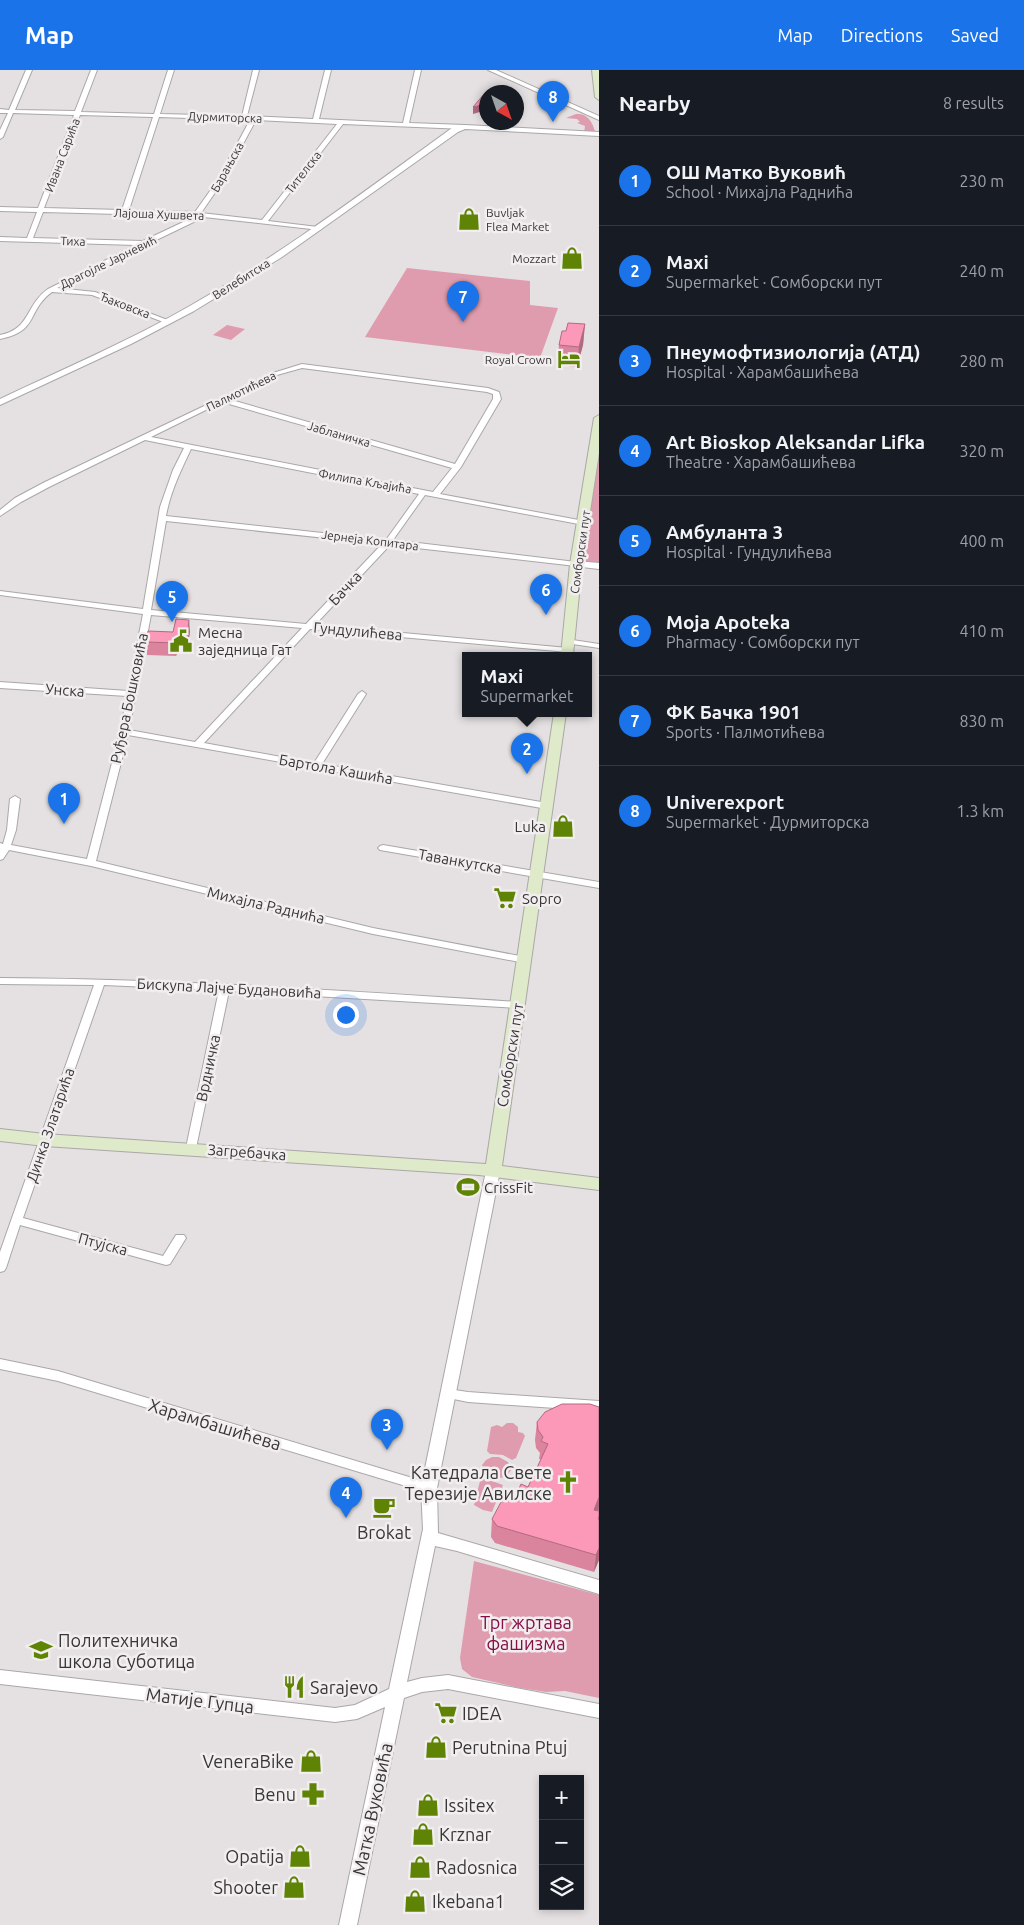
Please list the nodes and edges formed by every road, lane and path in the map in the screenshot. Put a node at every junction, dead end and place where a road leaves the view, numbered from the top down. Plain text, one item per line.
1 (29, 70) edge
2 (94, 70) edge
3 (171, 70) edge
4 (256, 70) edge
5 (328, 70) edge
6 (418, 70) edge
7 (491, 70) edge
8 (515, 70) edge
9 (597, 74) edge
10 (513, 80) junction
11 (599, 97) edge
12 (0, 111) edge
13 (11, 111) junction
14 (78, 113) junction
15 (155, 115) junction
16 (244, 118) junction
17 (254, 118) junction
18 (599, 118) edge
19 (316, 120) junction
20 (342, 121) junction
21 (406, 124) junction
22 (452, 128) junction
23 (599, 134) edge
24 (0, 137) edge
25 (0, 209) edge
26 (41, 210) junction
27 (125, 212) junction
28 (200, 215) junction
29 (264, 222) junction
30 (318, 229) junction
31 (0, 239) edge
32 (29, 240) junction
33 (146, 243) junction
34 (51, 290) junction
35 (168, 322) junction
36 (0, 337) edge
37 (222, 400) junction
38 (0, 402) edge
39 (599, 418) edge
40 (146, 438) junction
41 (188, 447) junction
42 (457, 467) junction
43 (424, 492) junction
44 (436, 494) junction
45 (0, 514) edge
46 (163, 518) junction
47 (584, 523) junction
48 (388, 542) junction
49 (576, 564) junction
50 (599, 566) edge
51 (0, 593) edge
52 (147, 612) junction
53 (310, 627) junction
54 (599, 646) edge
55 (568, 649) edge
56 (0, 685) edge
57 (130, 694) junction
58 (362, 694) dead end
59 (559, 717) edge
60 (124, 732) junction
61 (198, 744) junction
62 (317, 765) junction
63 (15, 799) dead end
64 (547, 806) junction
65 (4, 846) edge
66 (383, 848) dead end
67 (0, 858) edge
68 (91, 863) junction
69 (536, 875) junction
70 (596, 885) edge
71 (599, 893) edge
72 (525, 960) junction
73 (0, 981) edge
74 (100, 982) junction
75 (225, 987) junction
76 (518, 1005) junction
77 (0, 1135) edge
78 (45, 1140) junction
79 (192, 1148) junction
80 (493, 1171) junction
81 (599, 1184) edge
82 (16, 1220) junction
83 (180, 1238) dead end
84 (0, 1268) edge
85 (0, 1364) edge
86 (448, 1394) junction
87 (599, 1406) edge
88 (429, 1488) junction
89 (429, 1538) junction
90 (599, 1587) edge
91 (0, 1677) edge
92 (396, 1693) junction
93 (599, 1711) edge
94 (348, 1925) edge

1 - 13 street
2 - 14 street, Ивана Сарића
3 - 15 street
4 - 16 street
5 - 19 street
6 - 21 street
7 - 10 street
8 - 10 street
9 - 11 main road
10 - 18 street
12 - 13 street, Дурмиторска
13 - 14 street, Дурмиторска
13 - 24 street
14 - 15 street, Дурмиторска
14 - 26 street, Ивана Сарића
15 - 16 street, Дурмиторска
15 - 27 street
16 - 17 street, Дурмиторска
17 - 19 street, Дурмиторска
17 - 28 street, Барањска
19 - 20 street, Дурмиторска
20 - 21 street, Дурмиторска
20 - 29 street, Тителска
21 - 22 street, Дурмиторска
22 - 23 street, Велебитска
22 - 30 street, Велебитска
25 - 26 street, Лајоша Хушвета
26 - 27 street, Лајоша Хушвета
26 - 32 street, Ивана Сарића
27 - 28 street, Лајоша Хушвета
28 - 29 street, Лајоша Хушвета
28 - 33 street, Драгојле Јарневић
29 - 30 street, Лајоша Хушвета
30 - 35 street, Велебитска
31 - 32 street, Тиха
32 - 33 street, Тиха
33 - 34 street, Драгојле Јарневић
34 - 35 street, Ђаковска
34 - 36 street, Драгојле Јарневић
35 - 38 street, Велебитска
37 - 40 street, Палмотићева
37 - 42 street, Јабланичка
37 - 42 street, Палмотићева
39 - 47 main road, Сомборски пут
40 - 41 street, Филипа Кљајића
40 - 45 street, Палмотићева
41 - 43 street, Филипа Кљајића
41 - 46 street, Руђера Бошковића
42 - 44 street
43 - 44 street, Филипа Кљајића
43 - 48 street, Бачка
44 - 47 street, Филипа Кљајића
46 - 48 street, Јернеја Копитара
46 - 52 street, Руђера Бошковића
47 - 49 main road, Сомборски пут
48 - 49 street, Јернеја Копитара
48 - 53 street, Бачка
49 - 50 street
49 - 55 main road, Сомборски пут
51 - 52 street, Гундулићева
52 - 53 street, Гундулићева
52 - 57 street, Руђера Бошковића
53 - 55 street, Гундулићева
53 - 61 street, Бачка
54 - 55 street, Гундулићева
56 - 57 street, Унска
57 - 60 street, Руђера Бошковића
58 - 62 street
59 - 64 main road, Сомборски пут
60 - 61 street, Бартола Кашића
60 - 68 street, Руђера Бошковића
61 - 62 street, Бартола Кашића
62 - 64 street, Бартола Кашића
63 - 65 street
64 - 69 main road, Сомборски пут
65 - 67 street
65 - 68 street, Михајла Раднића
66 - 69 street, Таванкутска
68 - 72 street, Михајла Раднића
69 - 70 street, Таванкутска
69 - 72 main road, Сомборски пут
70 - 71 street
72 - 76 main road, Сомборски пут
73 - 74 street, Бискупа Лајче Будановића
74 - 75 street, Бискупа Лајче Будановића
74 - 78 street, Динка Златарића
75 - 76 street, Бискупа Лајче Будановића
75 - 79 street, Врдничка
76 - 80 main road, Сомборски пут
77 - 78 main road, Загребачка
78 - 79 main road, Загребачка
78 - 82 street, Динка Златарића
79 - 80 main road, Загребачка
80 - 81 main road, Загребачка
80 - 86 street, Сомборски пут
82 - 83 street, Птујска
82 - 84 street, Динка Златарића
85 - 88 street, Харамбашићева
86 - 87 street
86 - 88 street
88 - 89 street
89 - 90 street
89 - 92 street
91 - 92 street, Матије Гупца
92 - 93 street
92 - 94 street, Матка Вуковића

